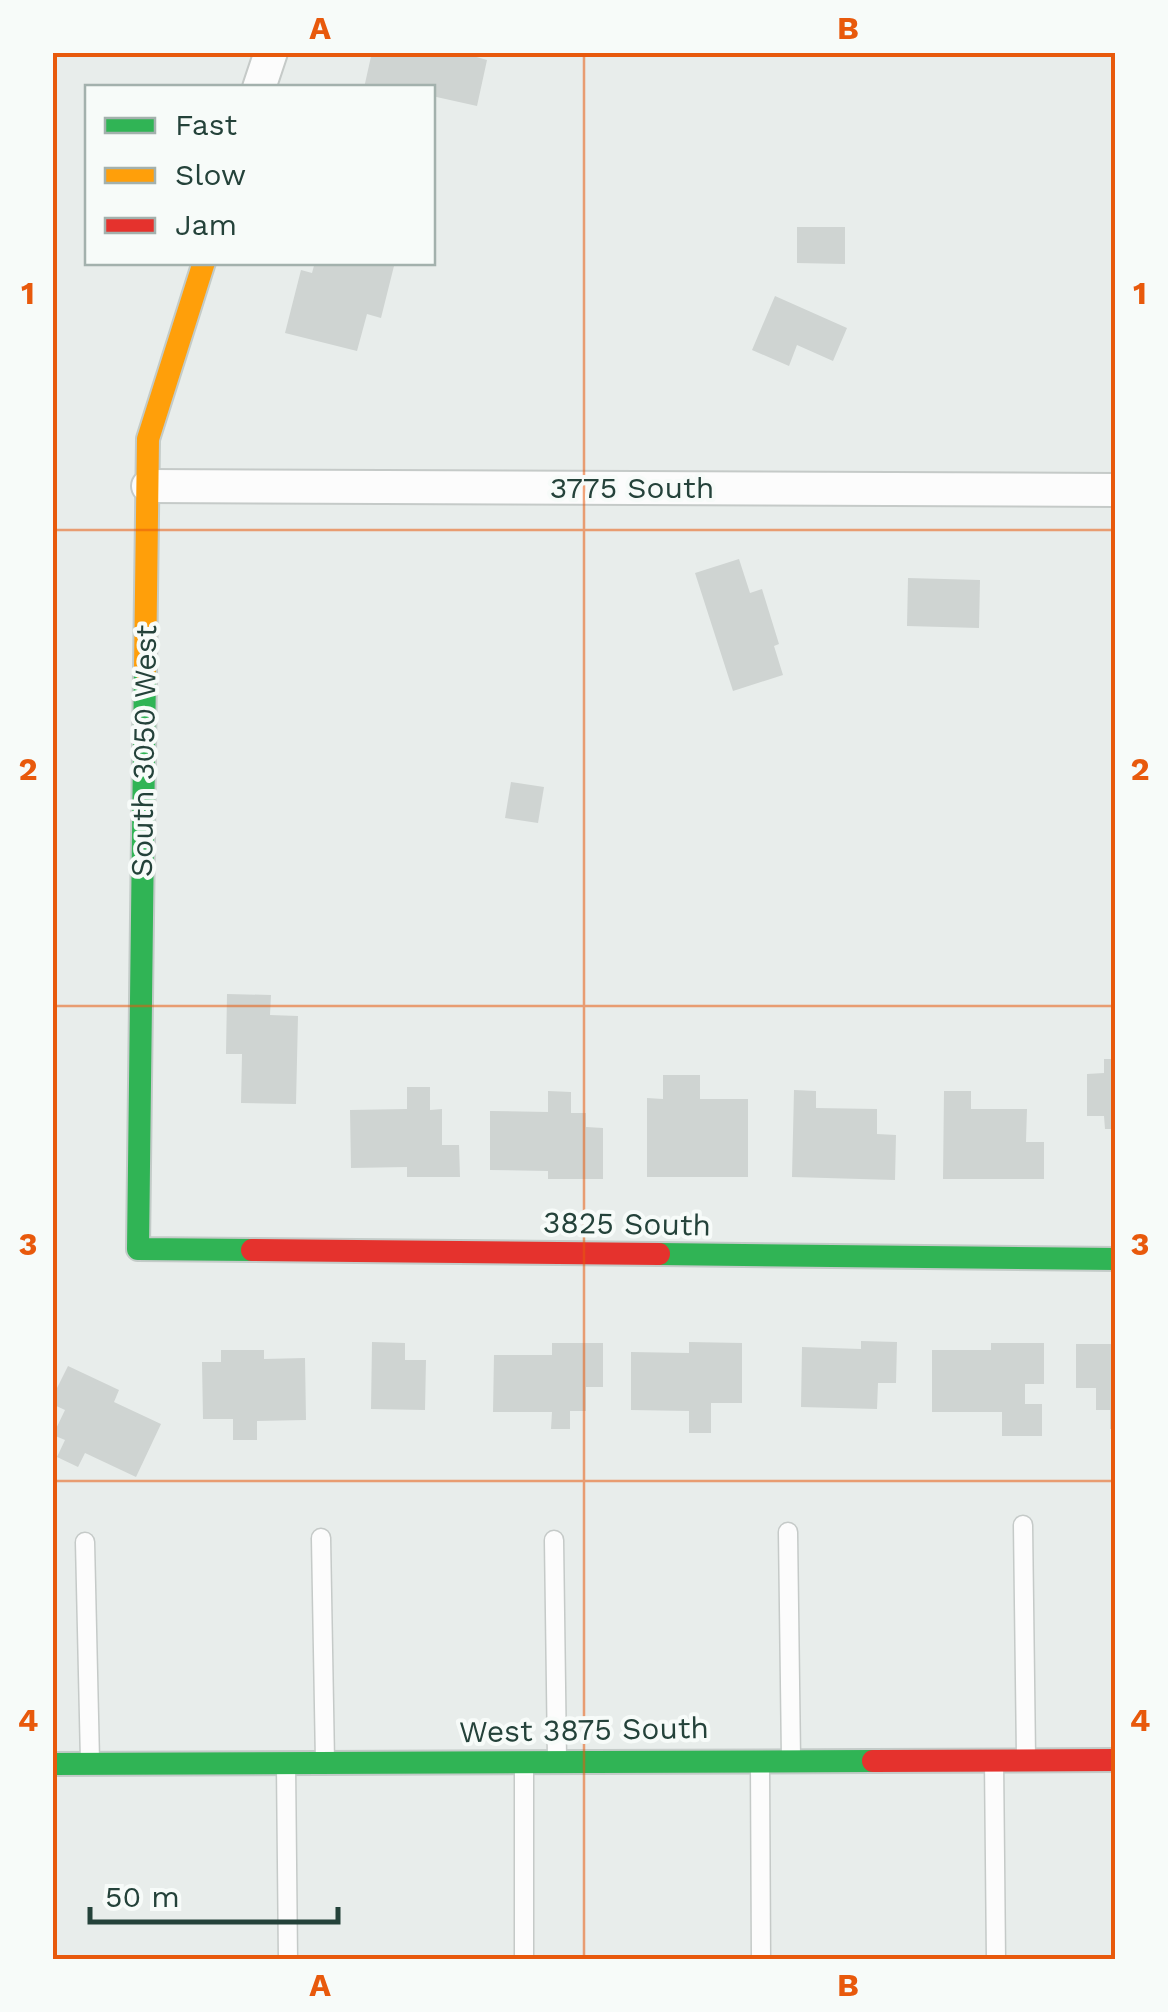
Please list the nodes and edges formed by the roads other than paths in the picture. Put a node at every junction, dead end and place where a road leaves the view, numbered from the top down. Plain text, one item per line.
1 (270, 52) edge
2 (261, 85) edge
3 (203, 265) edge
4 (148, 486) junction
5 (1116, 490) edge
6 (138, 1249) joint
7 (1116, 1259) edge
8 (1023, 1525) dead end
9 (788, 1532) dead end
10 (321, 1538) dead end
11 (554, 1540) dead end
12 (86, 1542) dead end
13 (994, 1757) junction
14 (1026, 1757) junction
15 (760, 1758) junction
16 (791, 1758) junction
17 (524, 1760) junction
18 (557, 1760) junction
19 (1116, 1760) edge
20 (90, 1762) junction
21 (286, 1762) junction
22 (325, 1762) junction
23 (52, 1764) edge
24 (288, 1960) edge
25 (524, 1960) edge
26 (760, 1960) edge
27 (996, 1960) edge

1 - 2 street
3 - 4 street, South 3050 West
4 - 5 street, 3775 South
4 - 6 street, South 3050 West
6 - 7 street, 3825 South
8 - 14 lane
9 - 16 lane
10 - 22 lane
11 - 18 lane
12 - 20 lane
13 - 14 street, West 3875 South
13 - 16 street, West 3875 South
13 - 27 lane
14 - 19 street, West 3875 South
15 - 16 street, West 3875 South
15 - 18 street, West 3875 South
15 - 26 lane
17 - 18 street, West 3875 South
17 - 22 street, West 3875 South
17 - 25 lane
20 - 21 street, West 3875 South
20 - 23 street, West 3875 South
21 - 22 street, West 3875 South
21 - 24 lane

